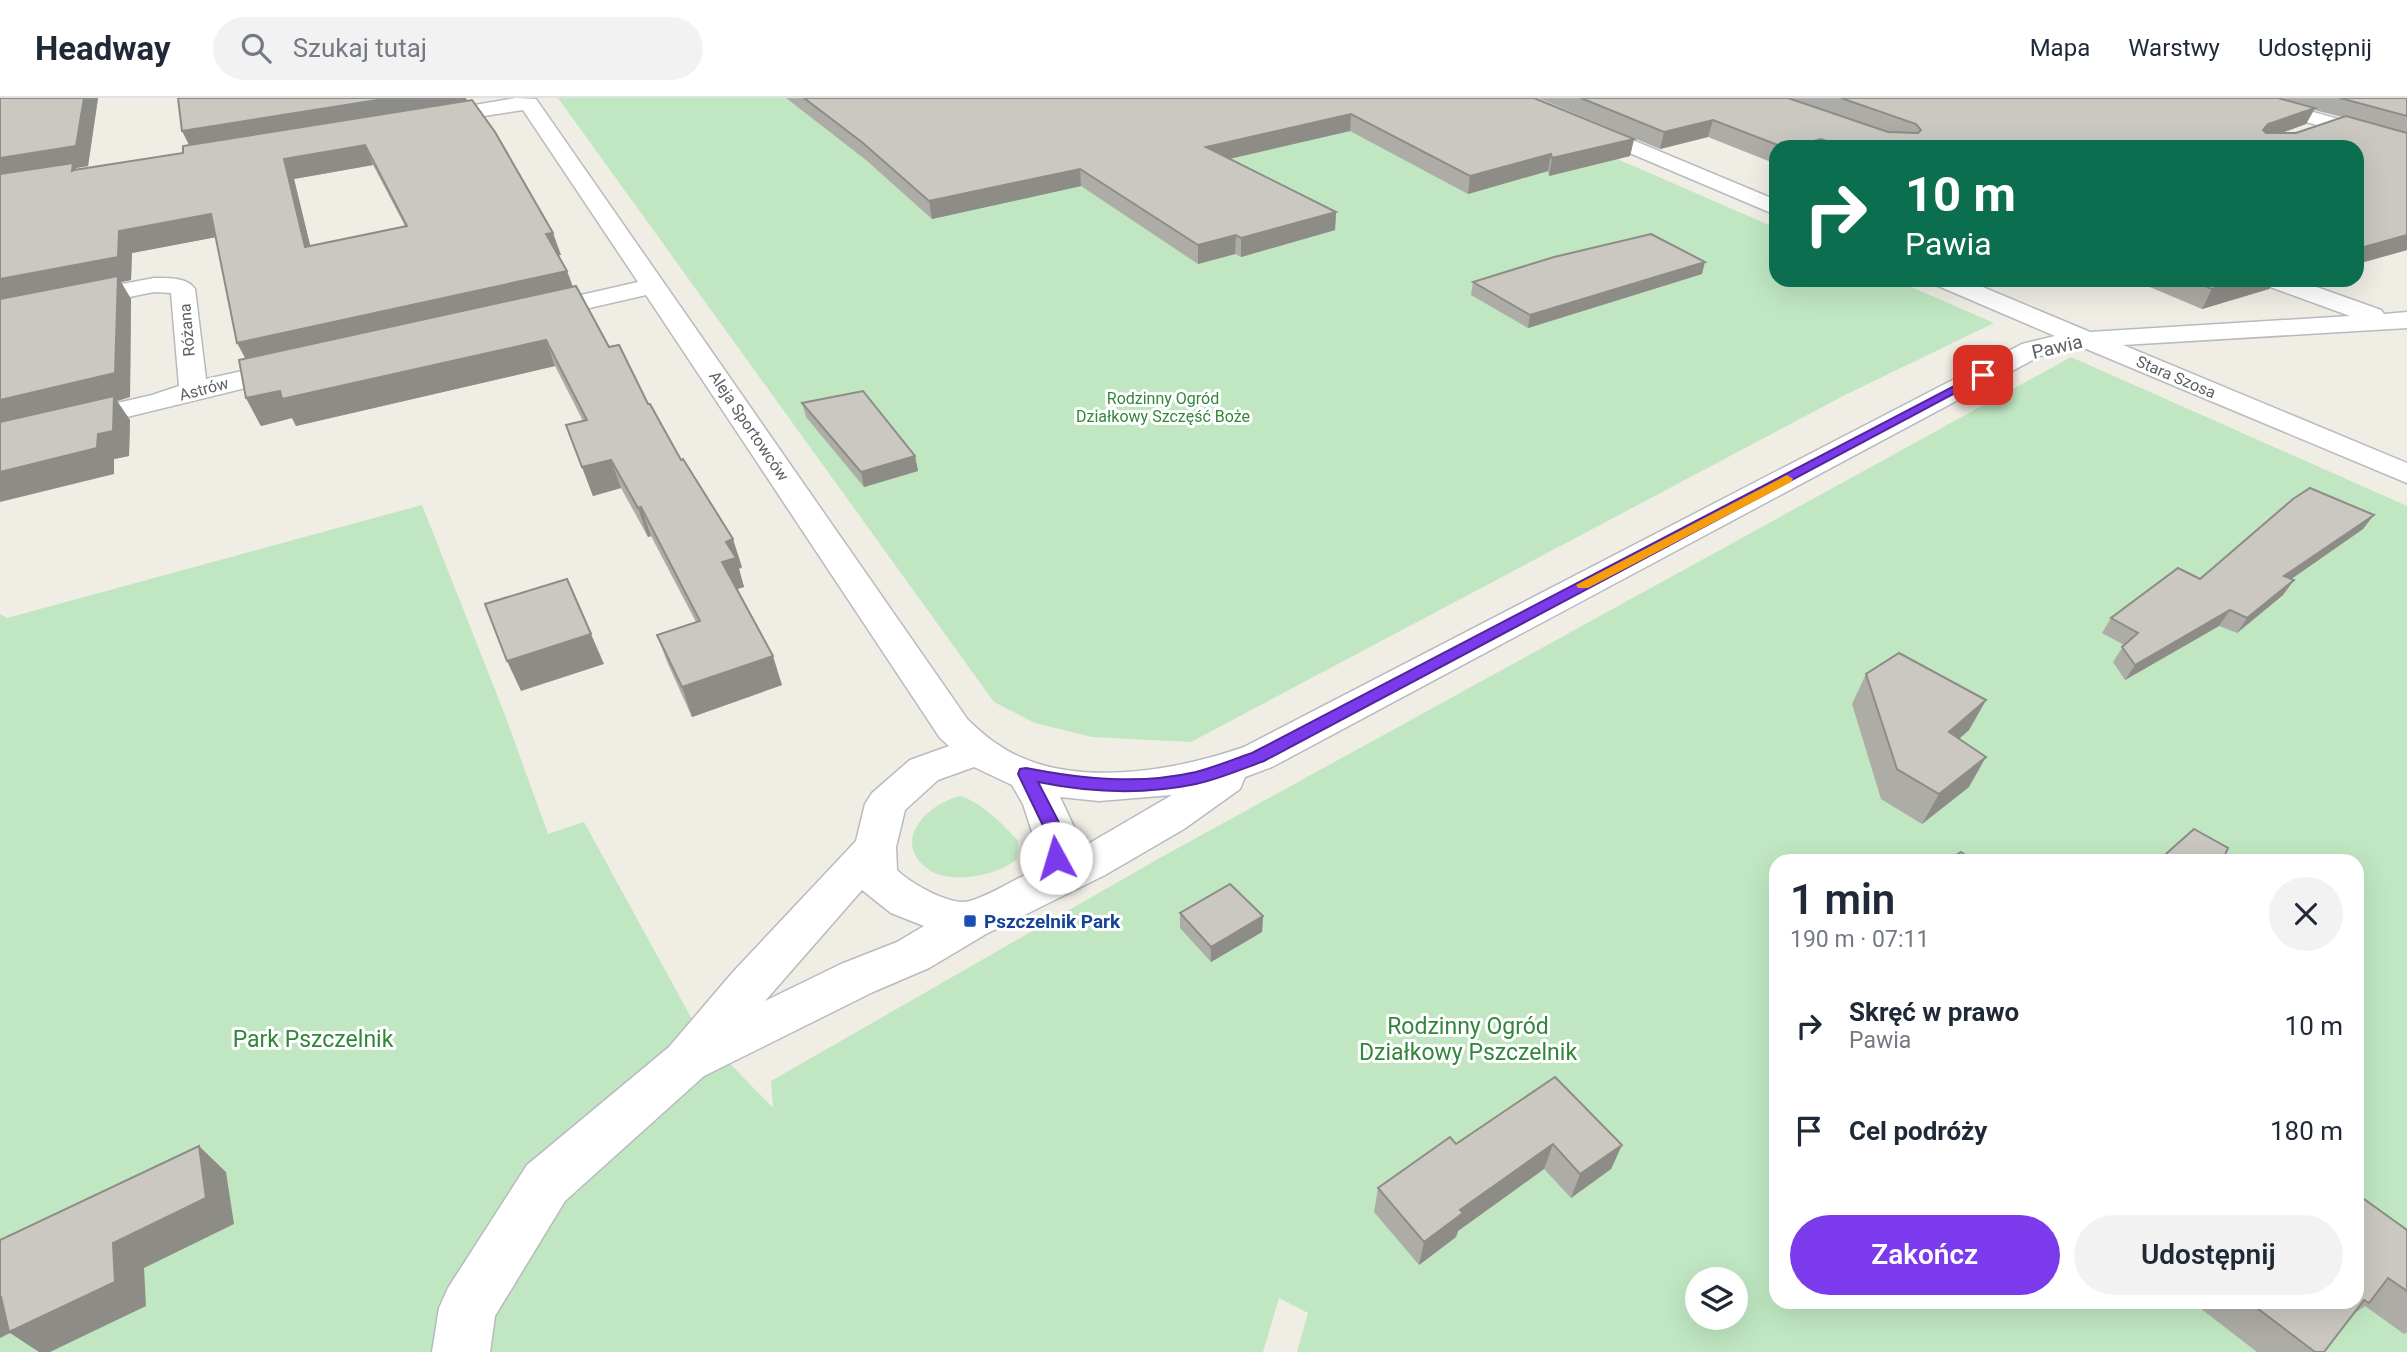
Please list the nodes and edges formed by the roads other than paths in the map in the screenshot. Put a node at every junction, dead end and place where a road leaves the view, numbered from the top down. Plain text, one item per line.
1 (1516, 98) edge
2 (2241, 98) edge
3 (527, 101) edge
4 (409, 122) edge
5 (2335, 124) junction
6 (2301, 136) edge
7 (2407, 144) edge
8 (1769, 205) edge
9 (653, 286) junction
10 (1962, 287) edge
11 (2295, 287) edge
12 (0, 315) edge
13 (504, 320) edge
14 (2401, 323) edge
15 (2087, 339) junction
16 (315, 363) edge
17 (193, 390) junction
18 (0, 439) edge
19 (2407, 474) edge
20 (977, 751) junction
21 (1258, 757) junction
22 (1026, 774) junction
23 (875, 847) junction
24 (1047, 886) junction
25 (970, 921) junction
26 (686, 1062) junction
27 (461, 1352) edge

1 - 8 street
2 - 5 street
3 - 4 street
3 - 9 street, Aleja Sportowców
5 - 6 street
5 - 7 street
9 - 13 street
9 - 20 street, Aleja Sportowców
10 - 15 street, Stara Szosa
11 - 14 street
12 - 17 street, Różana
14 - 15 street, Pawia
15 - 19 street, Stara Szosa
15 - 21 street, Pawia
16 - 17 street, Astrów
17 - 18 street, Astrów
20 - 22 street, Pawia
20 - 23 street
21 - 22 street, Pawia
21 - 24 street
22 - 24 street
23 - 25 street
23 - 26 street
24 - 25 street
25 - 26 street
26 - 27 street

